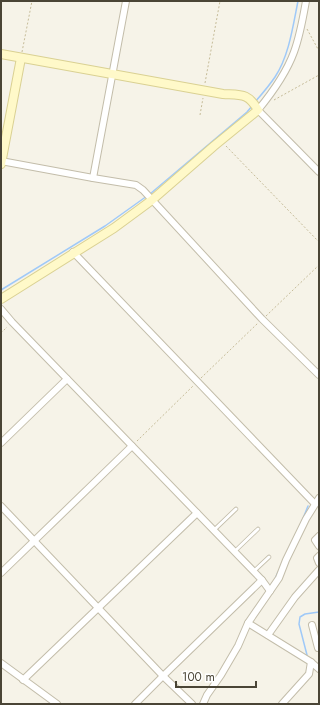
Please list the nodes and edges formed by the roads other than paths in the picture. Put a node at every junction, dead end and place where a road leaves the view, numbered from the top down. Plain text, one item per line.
1 (126, 1) edge
2 (306, 1) edge
3 (1, 54) edge
4 (21, 58) junction
5 (112, 74) junction
6 (254, 105) junction
7 (1, 162) edge
8 (319, 172) edge
9 (93, 178) junction
10 (152, 200) junction
11 (73, 252) junction
12 (1, 299) edge
13 (1, 309) edge
14 (319, 375) edge
15 (67, 378) junction
16 (1, 444) edge
17 (132, 446) junction
18 (319, 498) edge
19 (315, 504) junction
20 (1, 506) edge
21 (236, 509) dead end
22 (197, 513) junction
23 (258, 529) dead end
24 (213, 531) junction
25 (319, 536) edge
26 (34, 541) junction
27 (319, 546) edge
28 (234, 552) junction
29 (319, 556) edge
30 (269, 557) dead end
31 (319, 562) edge
32 (319, 570) edge
33 (253, 572) junction
34 (1, 573) edge
35 (262, 580) junction
36 (270, 591) junction
37 (98, 609) junction
38 (248, 623) junction
39 (312, 624) dead end
40 (268, 635) junction
41 (319, 647) edge
42 (311, 662) junction
43 (1, 663) edge
44 (319, 668) edge
45 (163, 676) junction
46 (24, 680) junction
47 (57, 704) edge
48 (135, 704) edge
49 (192, 704) edge
50 (203, 704) edge
51 (282, 704) edge

1 - 5 street
2 - 6 street
3 - 4 street
4 - 5 street
4 - 7 street
5 - 6 street
5 - 9 street
6 - 8 street
6 - 10 street
7 - 9 street
9 - 10 street
10 - 11 street
10 - 14 street
11 - 12 street
11 - 19 street
13 - 15 street
15 - 16 street
15 - 17 street
17 - 22 street
17 - 26 street
18 - 19 street
19 - 36 street
20 - 26 street
21 - 24 lane
22 - 24 street
22 - 37 street
23 - 28 lane
24 - 28 street
25 - 27 street
26 - 34 street
26 - 37 street
28 - 33 street
29 - 31 street
30 - 33 lane
32 - 40 street
33 - 35 street
35 - 36 street
35 - 45 street
36 - 38 street
37 - 45 street
37 - 46 street
38 - 40 street
38 - 50 street
39 - 41 street
40 - 42 street
42 - 44 street
42 - 51 street
43 - 46 street
45 - 48 street
45 - 49 street
46 - 47 street

